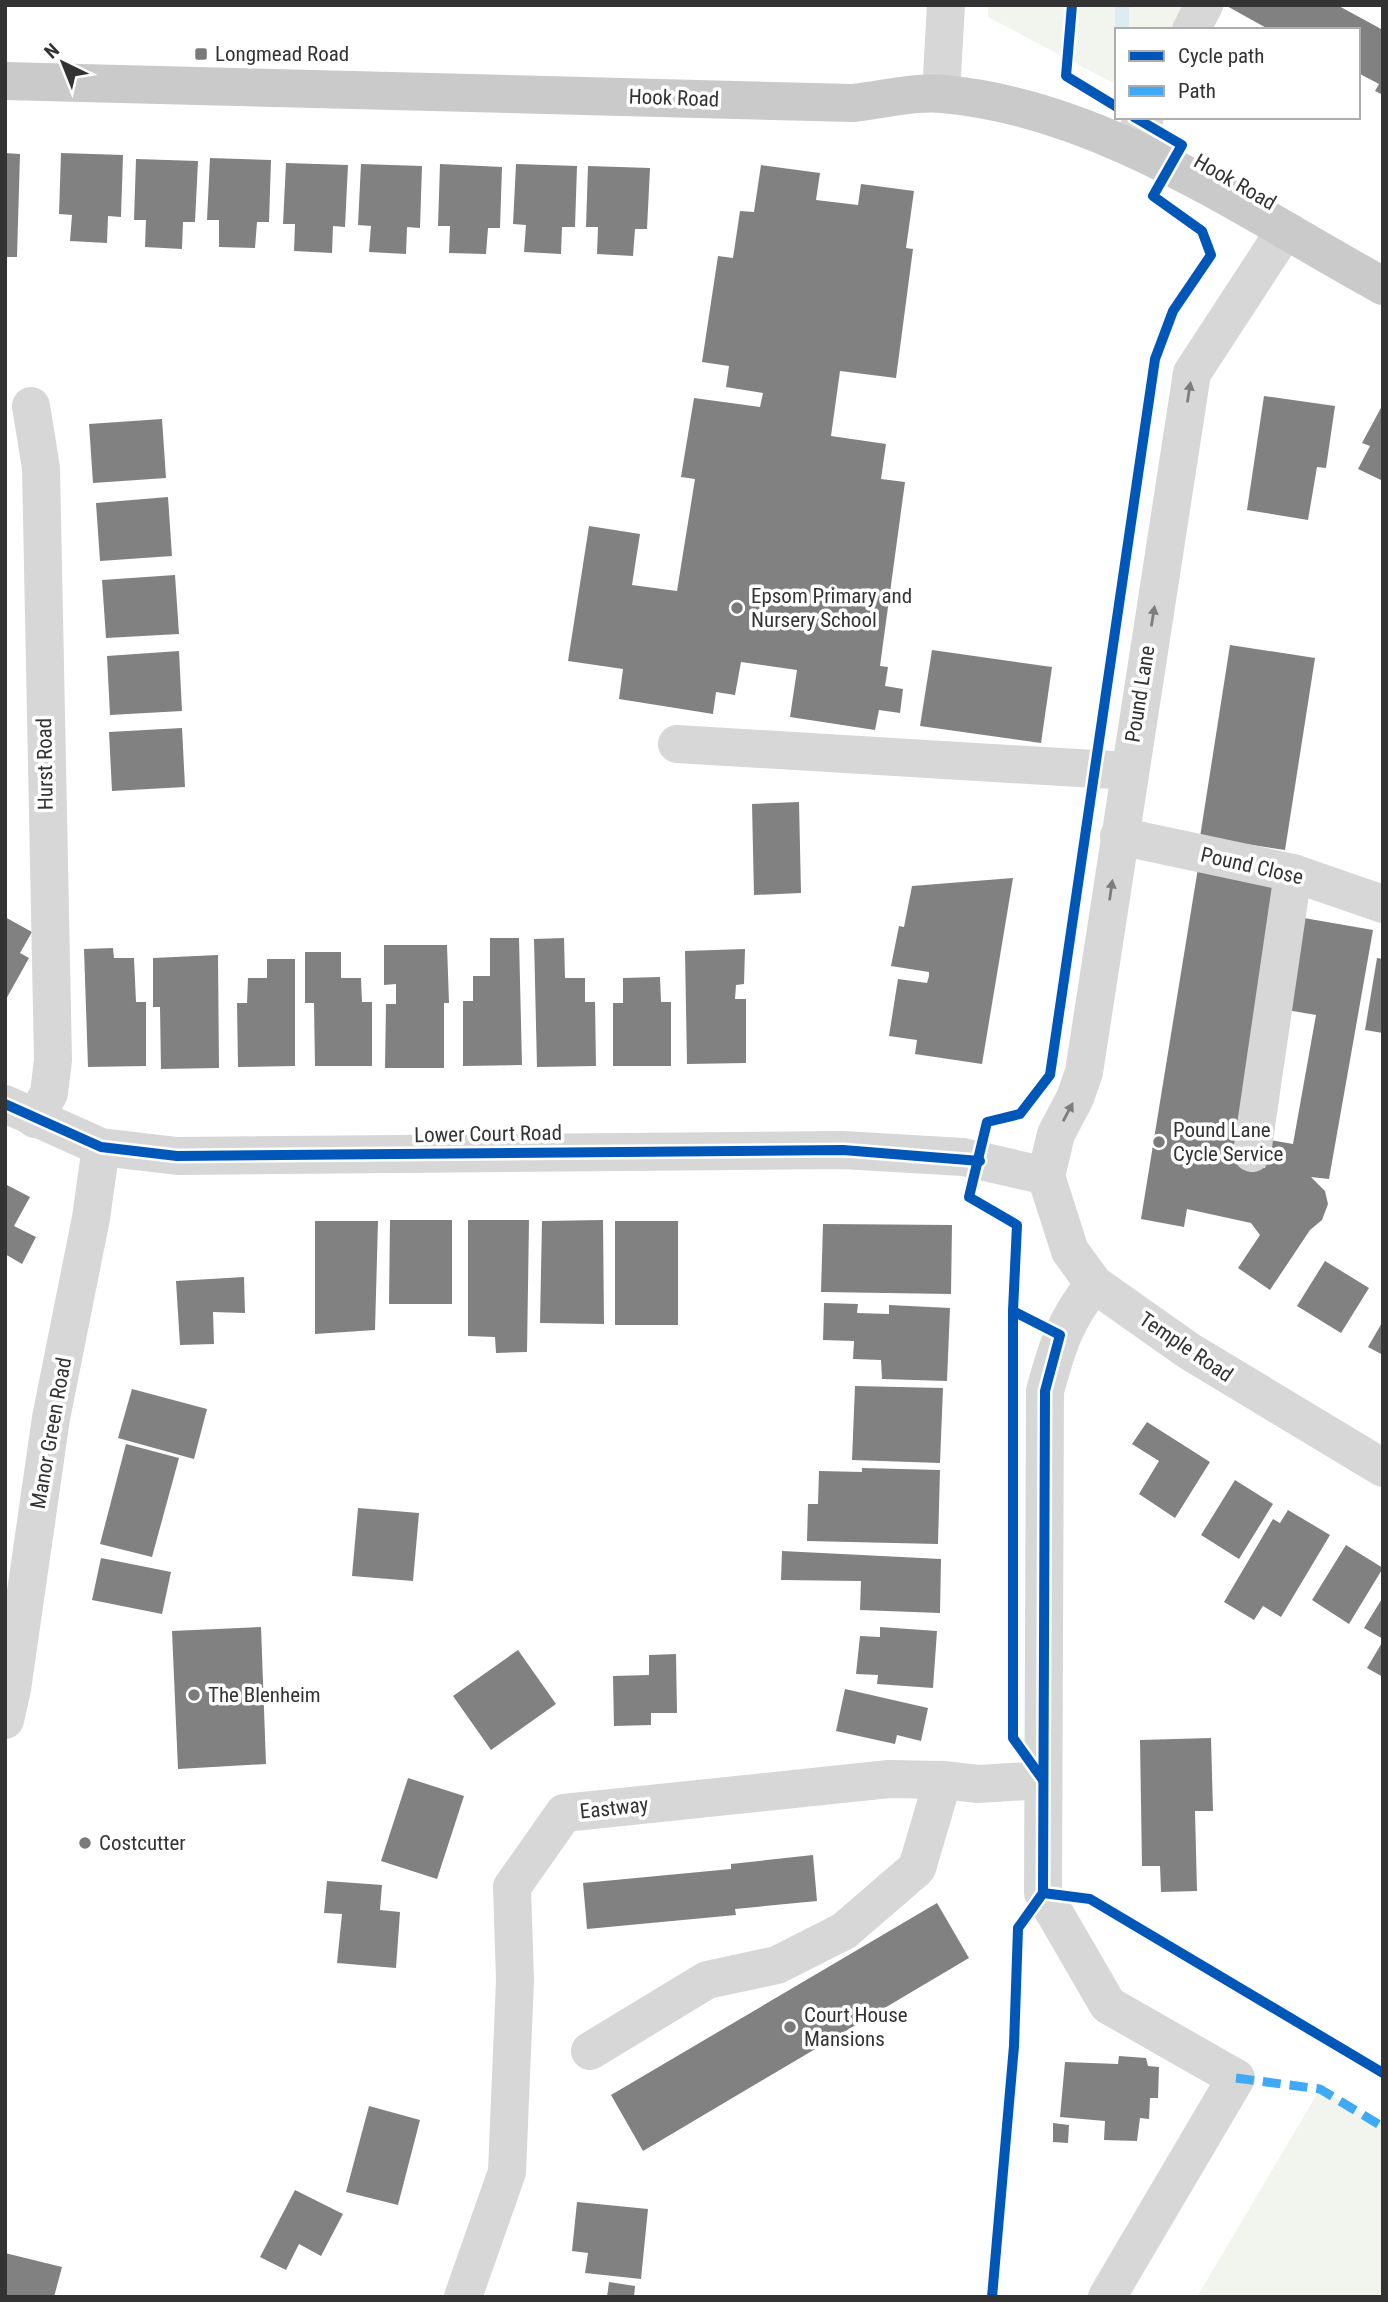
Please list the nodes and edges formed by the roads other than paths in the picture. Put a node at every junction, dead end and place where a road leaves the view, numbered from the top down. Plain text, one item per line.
1 (946, 5) edge
2 (1204, 5) edge
3 (1192, 28) edge
4 (5, 81) edge
5 (941, 93) junction
6 (1137, 132) edge
7 (1284, 232) junction
8 (1383, 286) edge
9 (31, 406) dead end
10 (677, 744) dead end
11 (1128, 771) junction
12 (1119, 836) junction
13 (1293, 873) junction
14 (1383, 904) edge
15 (20, 1112) edge
16 (101, 1147) junction
17 (1251, 1153) dead end
18 (1046, 1176) junction
19 (1094, 1284) junction
20 (1383, 1468) edge
21 (8, 1699) edge
22 (943, 1780) junction
23 (1043, 1780) junction
24 (590, 2051) dead end
25 (463, 2296) edge
26 (1107, 2297) edge

1 - 5 street
2 - 3 street
4 - 5 main road, Hook Road
5 - 6 main road, Hook Road
6 - 7 main road, Hook Road
7 - 8 main road, Hook Road
11 -> 7 street, Pound Lane
9 - 15 street, Hurst Road
10 - 11 street
11 - 12 street, Pound Lane
12 - 13 street, Pound Close
18 -> 12 street, Pound Lane
13 - 14 street, Pound Close
13 - 17 street
15 - 16 street, Lower Court Road
16 - 18 street, Lower Court Road
16 - 21 street, Manor Green Road
18 - 19 street, Temple Road
19 - 20 street, Temple Road
19 - 23 street
22 - 23 street, Eastway
22 - 24 street
22 - 25 street, Eastway
23 - 26 street

